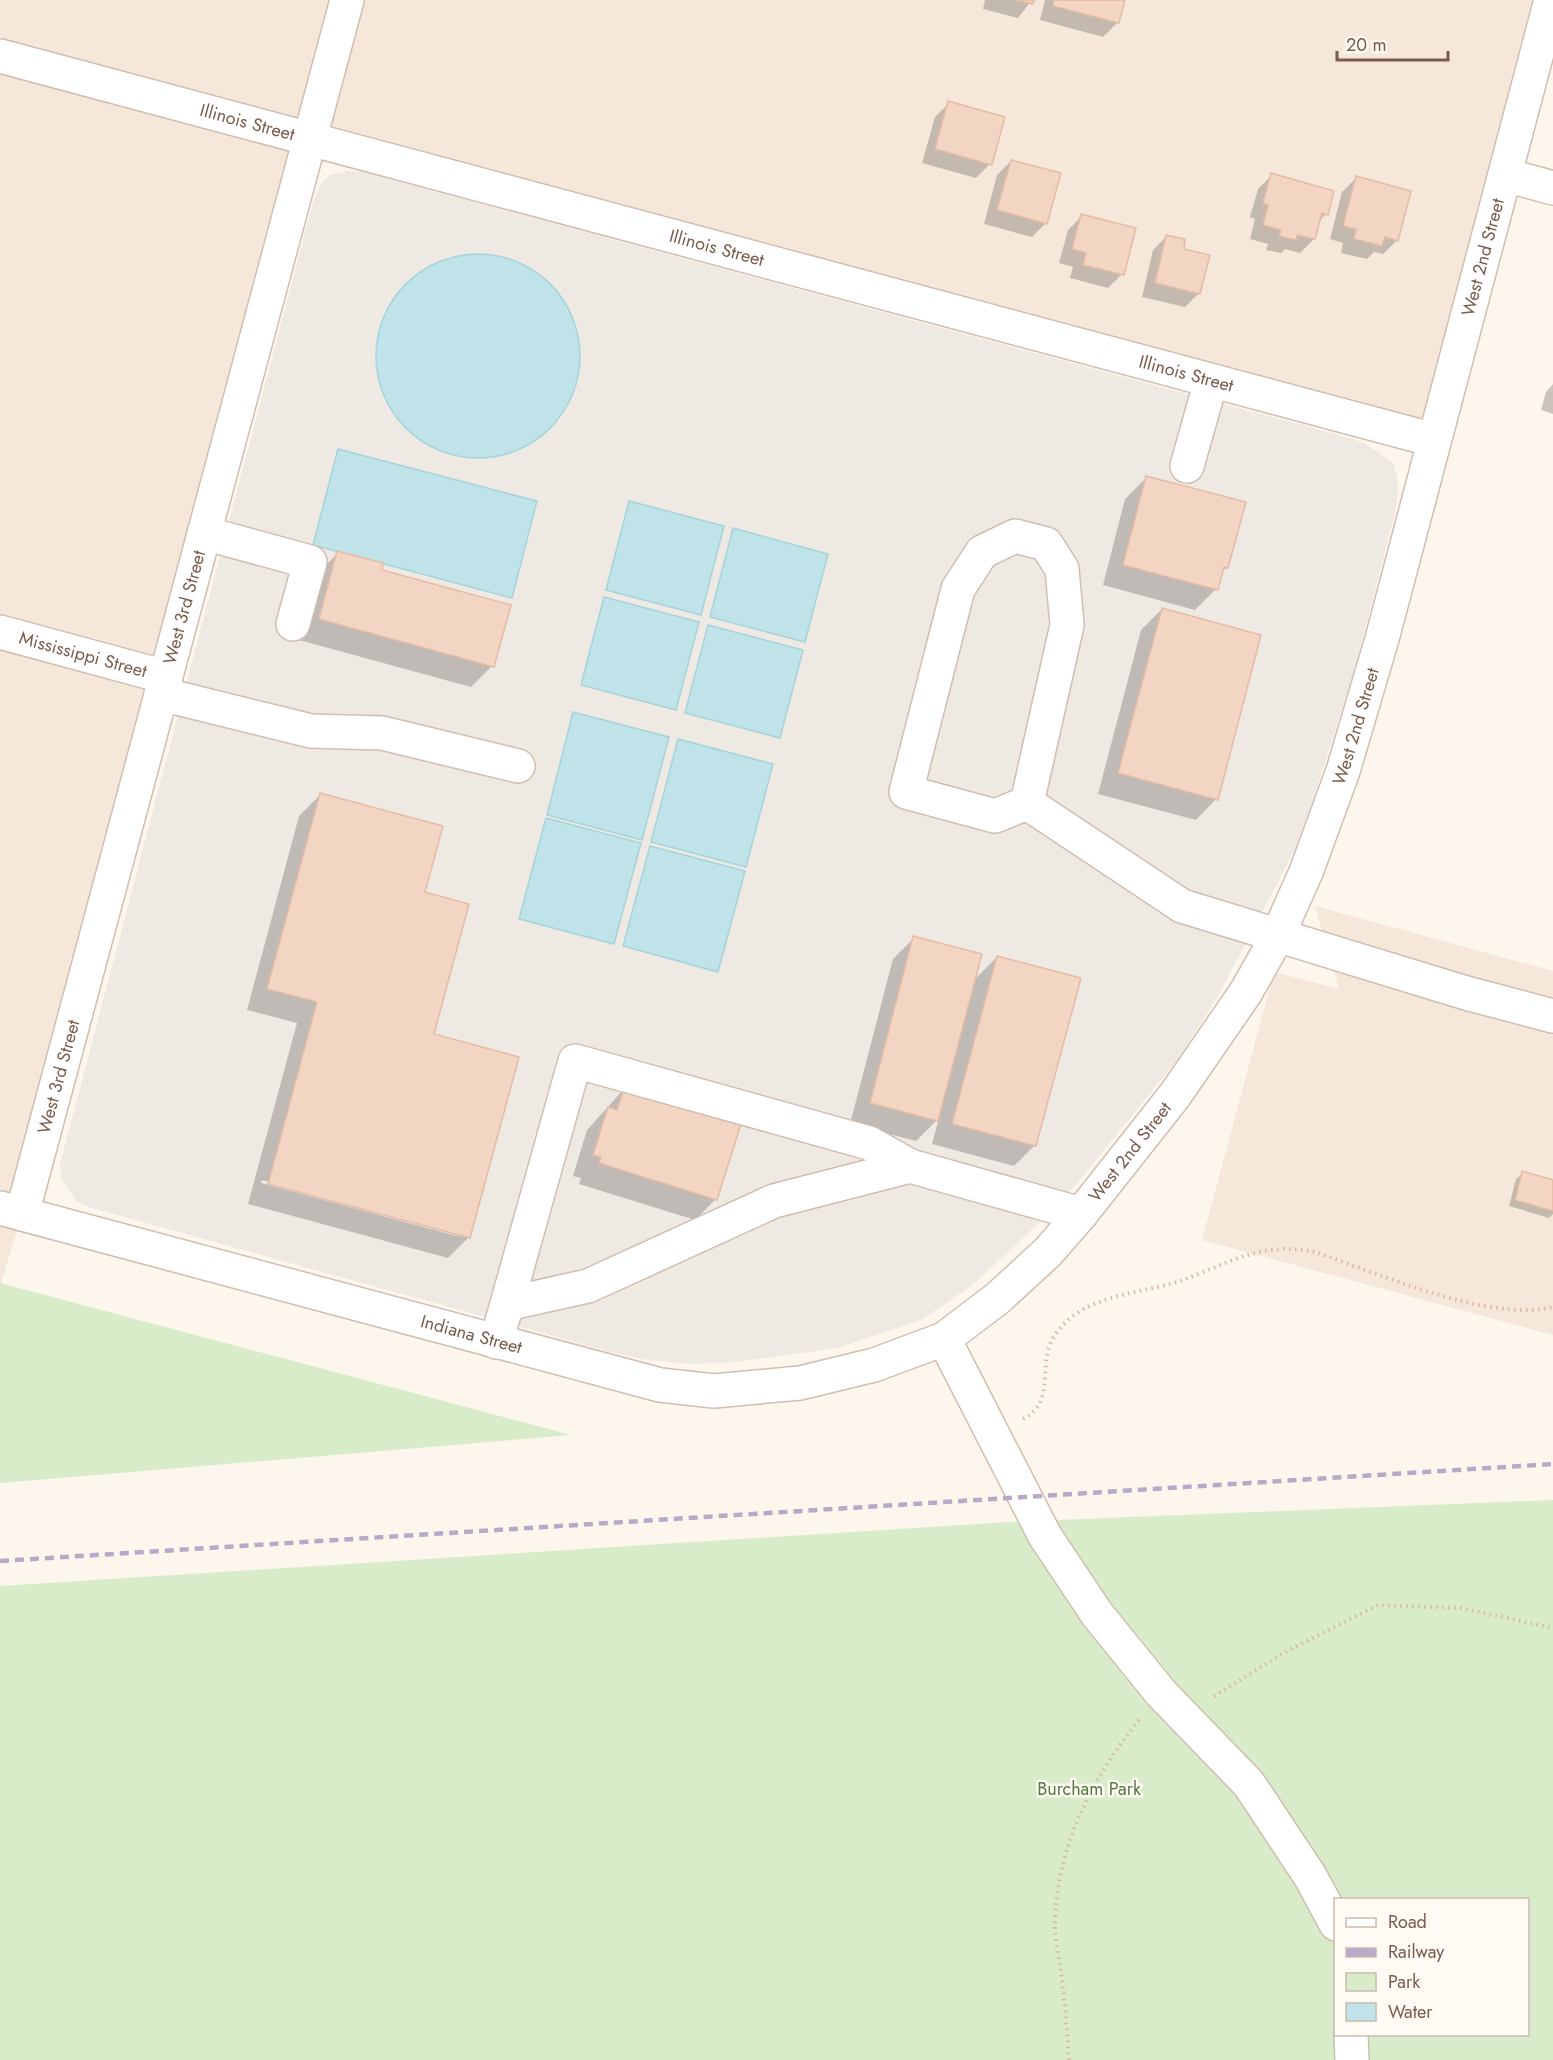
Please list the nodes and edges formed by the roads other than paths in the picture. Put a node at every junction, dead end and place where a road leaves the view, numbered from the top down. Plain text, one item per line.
1 (346, 0) edge
2 (1551, 0) edge
3 (0, 56) edge
4 (309, 139) junction
5 (1505, 175) junction
6 (1553, 188) edge
7 (1211, 381) junction
8 (1434, 440) junction
9 (1187, 466) dead end
10 (204, 533) junction
11 (293, 624) dead end
12 (0, 632) edge
13 (164, 685) junction
14 (518, 766) dead end
15 (1027, 803) junction
16 (1277, 937) junction
17 (1553, 1016) edge
18 (910, 1166) junction
19 (11, 1211) edge
20 (1081, 1214) junction
21 (507, 1304) junction
22 (944, 1339) junction
23 (496, 1342) junction
24 (1334, 1922) edge
25 (1351, 2036) edge
26 (1352, 2060) edge

1 - 4 street, West 3rd Street
2 - 5 street, West 2nd Street
3 - 4 street, Illinois Street
4 - 7 street, Illinois Street
4 - 10 street, West 3rd Street
5 - 6 street
5 - 8 street, West 2nd Street
7 - 8 street, Illinois Street
7 - 9 street
8 - 16 street, West 2nd Street
10 - 11 street
10 - 13 street, West 3rd Street
12 - 13 street, Mississippi Street
13 - 14 street, Mississippi Street
13 - 19 street, West 3rd Street
15 - 15 street
15 - 16 street
16 - 17 street
16 - 20 street, West 2nd Street
18 - 20 street
18 - 21 street
18 - 21 street
19 - 23 street, Indiana Street
20 - 22 street, West 2nd Street
21 - 23 street
22 - 23 street, Indiana Street
22 - 24 street
25 - 26 street

